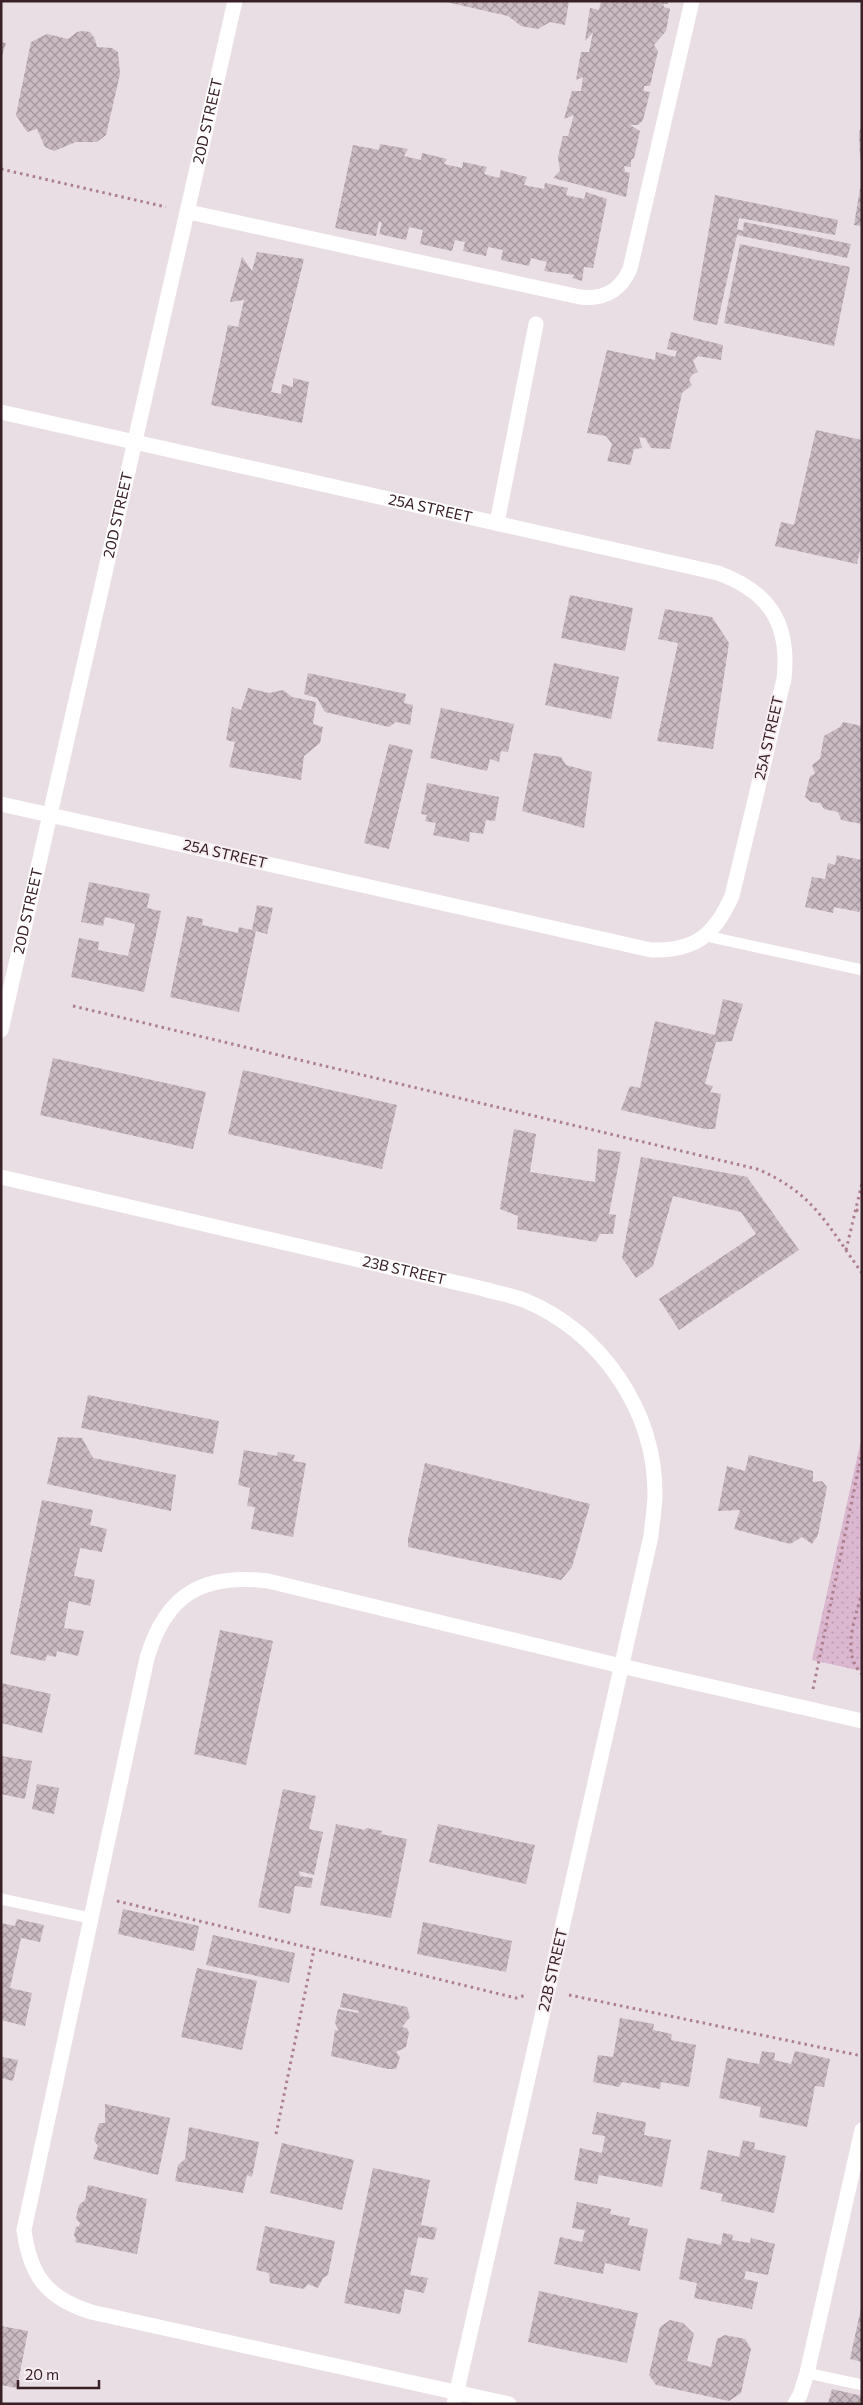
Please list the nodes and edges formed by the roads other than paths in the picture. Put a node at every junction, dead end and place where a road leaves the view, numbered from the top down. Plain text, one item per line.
1 (235, 1) edge
2 (692, 1) edge
3 (189, 212) junction
4 (536, 324) dead end
5 (1, 412) edge
6 (136, 442) junction
7 (497, 523) junction
8 (1, 804) edge
9 (50, 815) junction
10 (706, 936) junction
11 (862, 970) edge
12 (1, 1030) edge
13 (1, 1177) edge
14 (651, 1536) joint
15 (621, 1666) junction
16 (862, 1721) edge
17 (1, 1899) edge
18 (90, 1918) junction
19 (862, 2130) edge
20 (807, 2373) junction
21 (862, 2385) edge
22 (456, 2398) edge
23 (509, 2404) edge
24 (795, 2404) edge

1 - 3 street, 20D STREET
2 - 3 street
3 - 6 street, 20D STREET
4 - 7 street
5 - 6 street, 25A STREET
6 - 7 street, 25A STREET
6 - 9 street, 20D STREET
7 - 10 street, 25A STREET
8 - 9 street, 25A STREET
9 - 10 street, 25A STREET
9 - 12 street, 20D STREET
10 - 11 lane
13 - 14 street, 23B STREET
14 - 15 street, 22B STREET
15 - 16 street
15 - 18 street
15 - 22 street, 22B STREET
17 - 18 lane
18 - 22 street
19 - 20 street
20 - 21 lane
20 - 24 street
22 - 23 street

